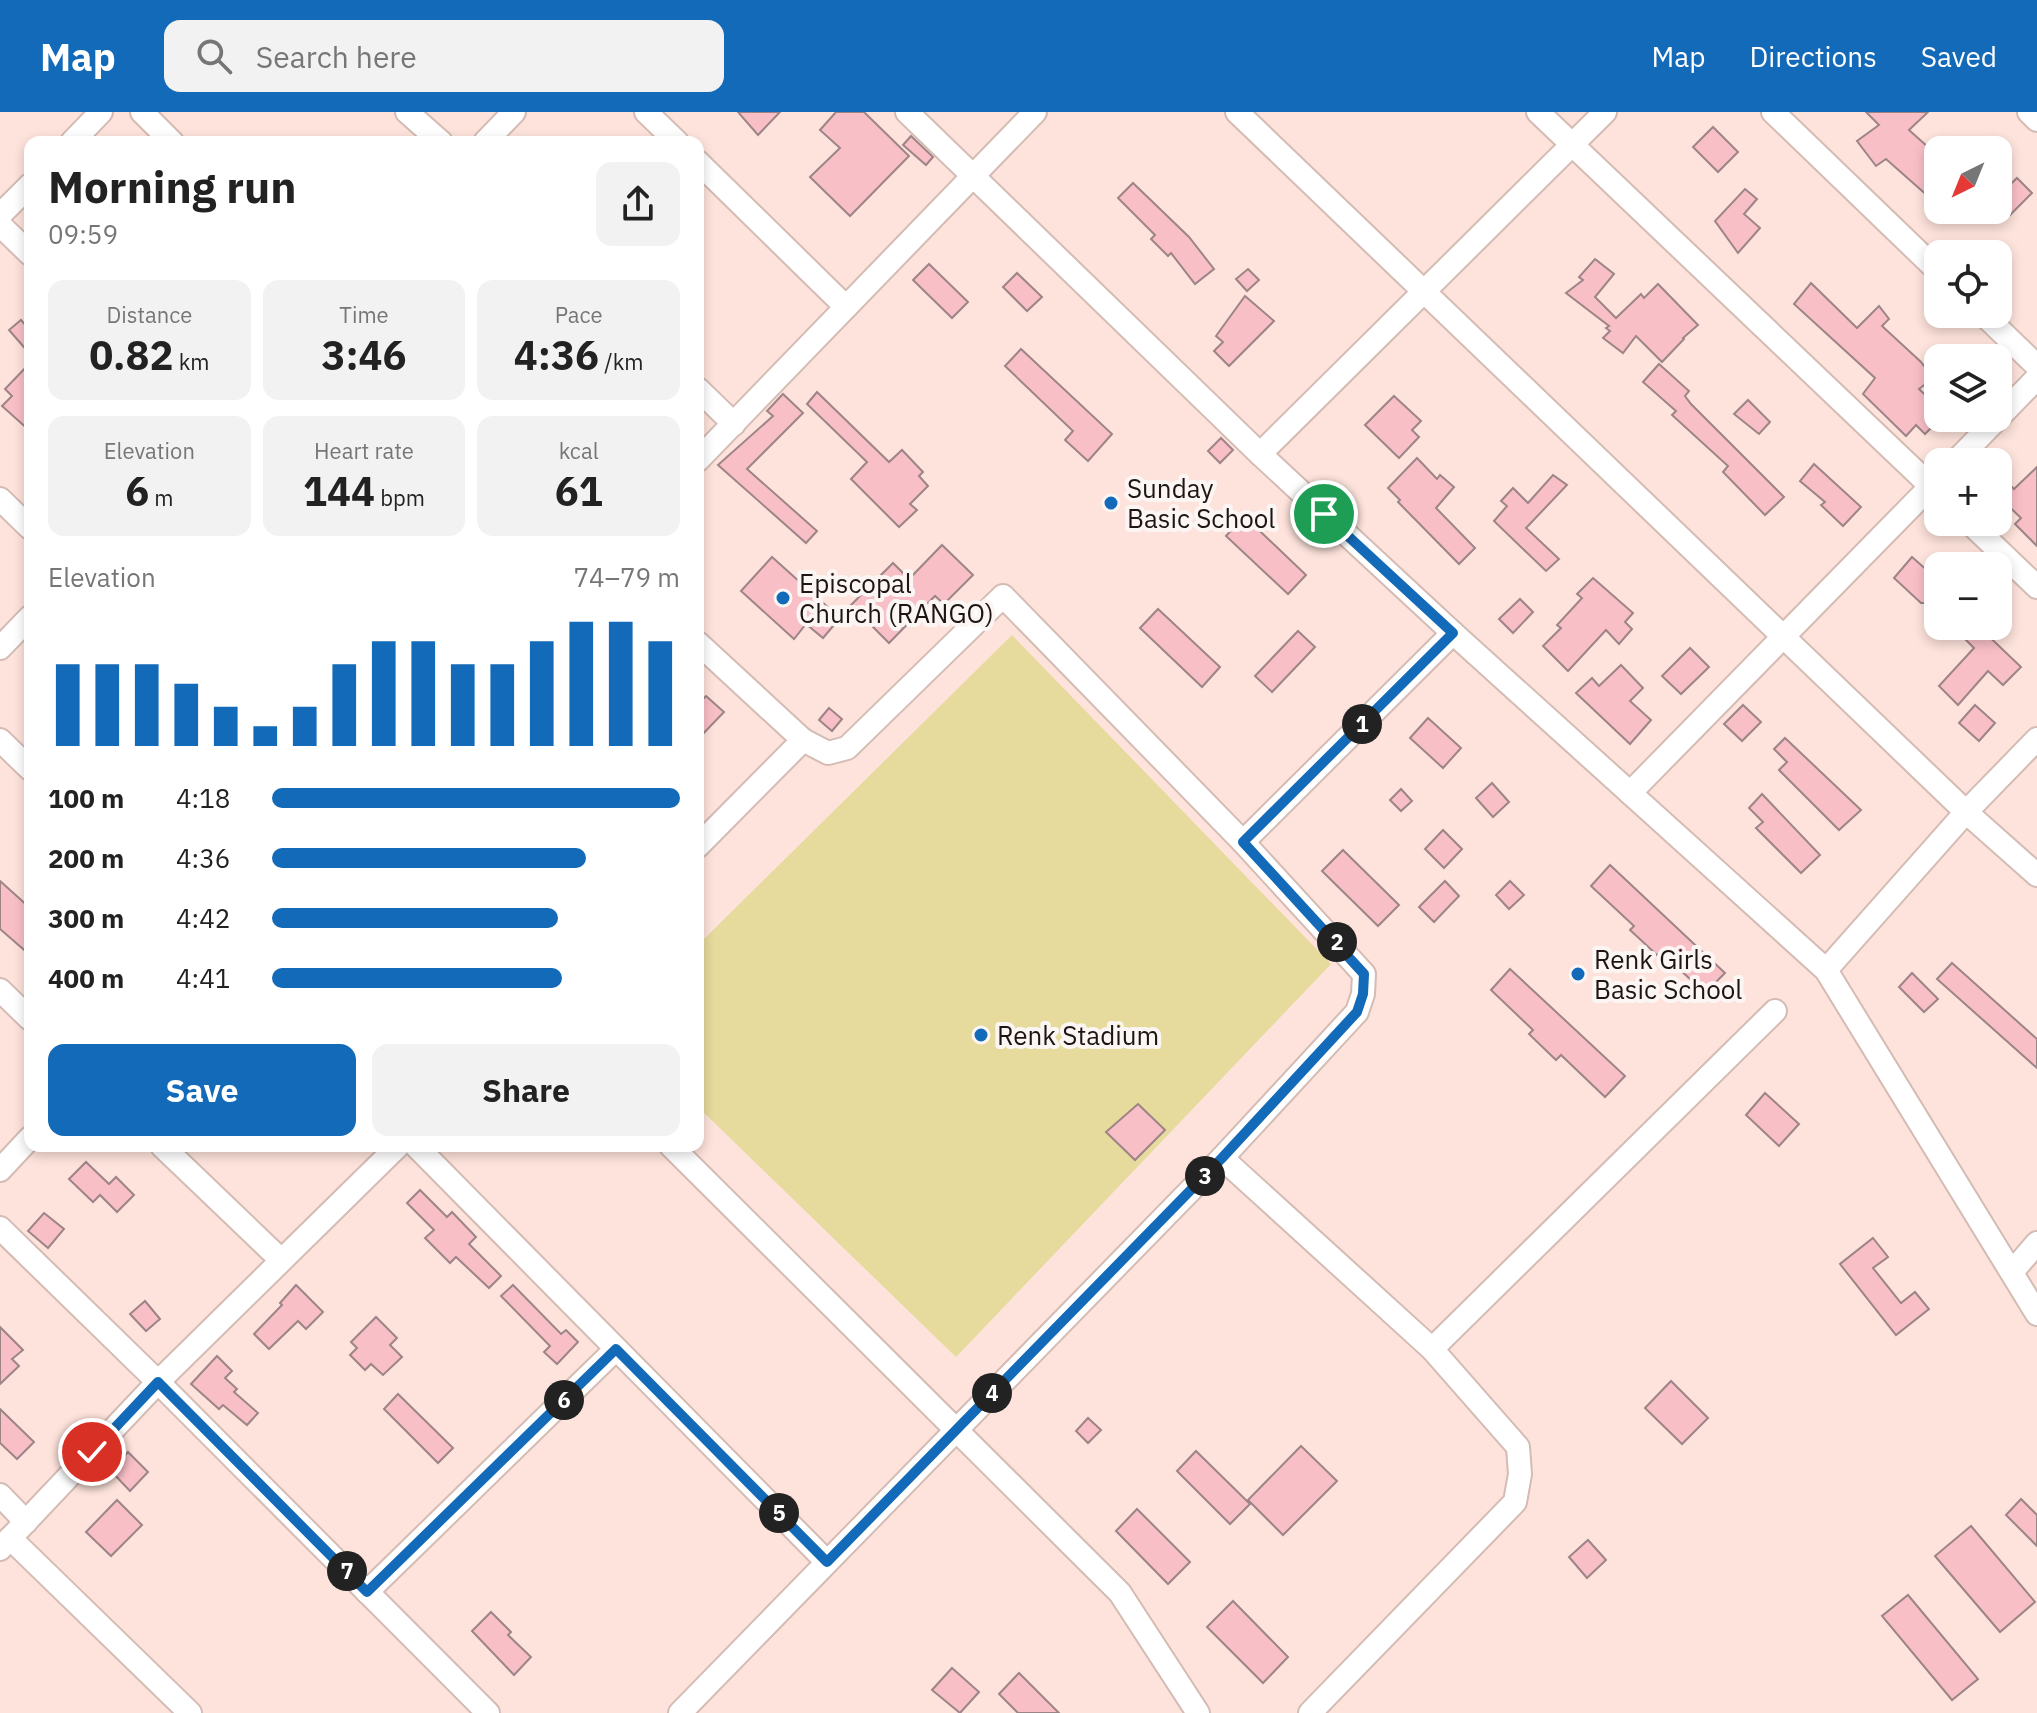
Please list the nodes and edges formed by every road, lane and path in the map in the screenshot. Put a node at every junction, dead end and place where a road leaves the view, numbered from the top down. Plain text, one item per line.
1 (101, 112) edge
2 (142, 112) edge
3 (407, 112) edge
4 (514, 112) edge
5 (646, 112) edge
6 (907, 112) edge
7 (1035, 112) edge
8 (1237, 112) edge
9 (1538, 112) edge
10 (1605, 112) edge
11 (1773, 112) edge
12 (2029, 112) edge
13 (2037, 120) edge
14 (78, 136) edge
15 (166, 136) edge
16 (434, 136) edge
17 (491, 136) edge
18 (671, 136) edge
19 (1573, 145) junction
20 (704, 168) edge
21 (972, 176) junction
22 (24, 191) edge
23 (0, 215) edge
24 (0, 225) edge
25 (24, 248) edge
26 (1924, 258) edge
27 (1425, 292) junction
28 (846, 307) junction
29 (1998, 328) edge
30 (2037, 366) edge
31 (2037, 378) edge
32 (704, 395) edge
33 (2012, 404) edge
34 (734, 424) junction
35 (1984, 432) edge
36 (1969, 448) edge
37 (704, 454) edge
38 (1260, 454) junction
39 (1924, 475) edge
40 (1924, 498) edge
41 (0, 499) edge
42 (24, 522) edge
43 (1984, 536) edge
44 (2037, 587) edge
45 (24, 623) edge
46 (1453, 633) junction
47 (1782, 635) junction
48 (0, 648) edge
49 (704, 649) edge
50 (2037, 739) edge
51 (0, 740) edge
52 (803, 740) junction
53 (24, 763) edge
54 (1630, 793) junction
55 (1966, 812) junction
56 (704, 840) edge
57 (1243, 842) junction
58 (2037, 875) edge
59 (1826, 970) junction
60 (0, 990) edge
61 (1775, 1011) dead end
62 (24, 1013) edge
63 (24, 1144) edge
64 (168, 1152) edge
65 (392, 1152) edge
66 (422, 1152) edge
67 (677, 1152) edge
68 (1222, 1158) junction
69 (0, 1170) edge
70 (0, 1228) edge
71 (2037, 1243) edge
72 (281, 1260) junction
73 (2012, 1272) junction
74 (2037, 1314) edge
75 (616, 1349) junction
76 (1432, 1349) junction
77 (158, 1382) junction
78 (957, 1429) junction
79 (0, 1495) edge
80 (12, 1536) edge
81 (827, 1562) junction
82 (367, 1592) junction
83 (475, 1709) edge
84 (190, 1713) edge
85 (680, 1713) edge
86 (1198, 1713) edge
87 (1310, 1713) edge

1 - 14 street
2 - 15 street
3 - 16 street
4 - 17 street
5 - 18 street
6 - 21 street
7 - 21 street
8 - 27 street
9 - 19 street
10 - 19 street
11 - 26 street
12 - 13 street
19 - 27 street
19 - 39 street
20 - 28 street
21 - 28 street
21 - 38 street
22 - 23 street
24 - 25 street
27 - 38 street
27 - 47 street
28 - 34 street
29 - 30 street
31 - 33 street
32 - 34 street
34 - 37 street
35 - 36 street
38 - 46 street
40 - 47 street
41 - 42 street
43 - 44 street
45 - 48 street
46 - 54 street
46 - 57 street
47 - 54 street
47 - 55 street
49 - 52 street
50 - 55 street
51 - 53 street
52 - 56 street
52 - 57 street
54 - 59 street
55 - 58 street
55 - 59 street
57 - 68 street
59 - 73 street
60 - 62 street
61 - 76 street
63 - 69 street
64 - 72 street
65 - 72 street
66 - 75 street
67 - 78 street
68 - 76 street
68 - 78 street
70 - 77 street
71 - 73 street
72 - 77 street
73 - 74 street
75 - 81 street
75 - 82 street
76 - 87 street
77 - 80 street
77 - 82 street
78 - 81 street
78 - 86 street
79 - 80 street
80 - 84 street
81 - 85 street
82 - 83 street

